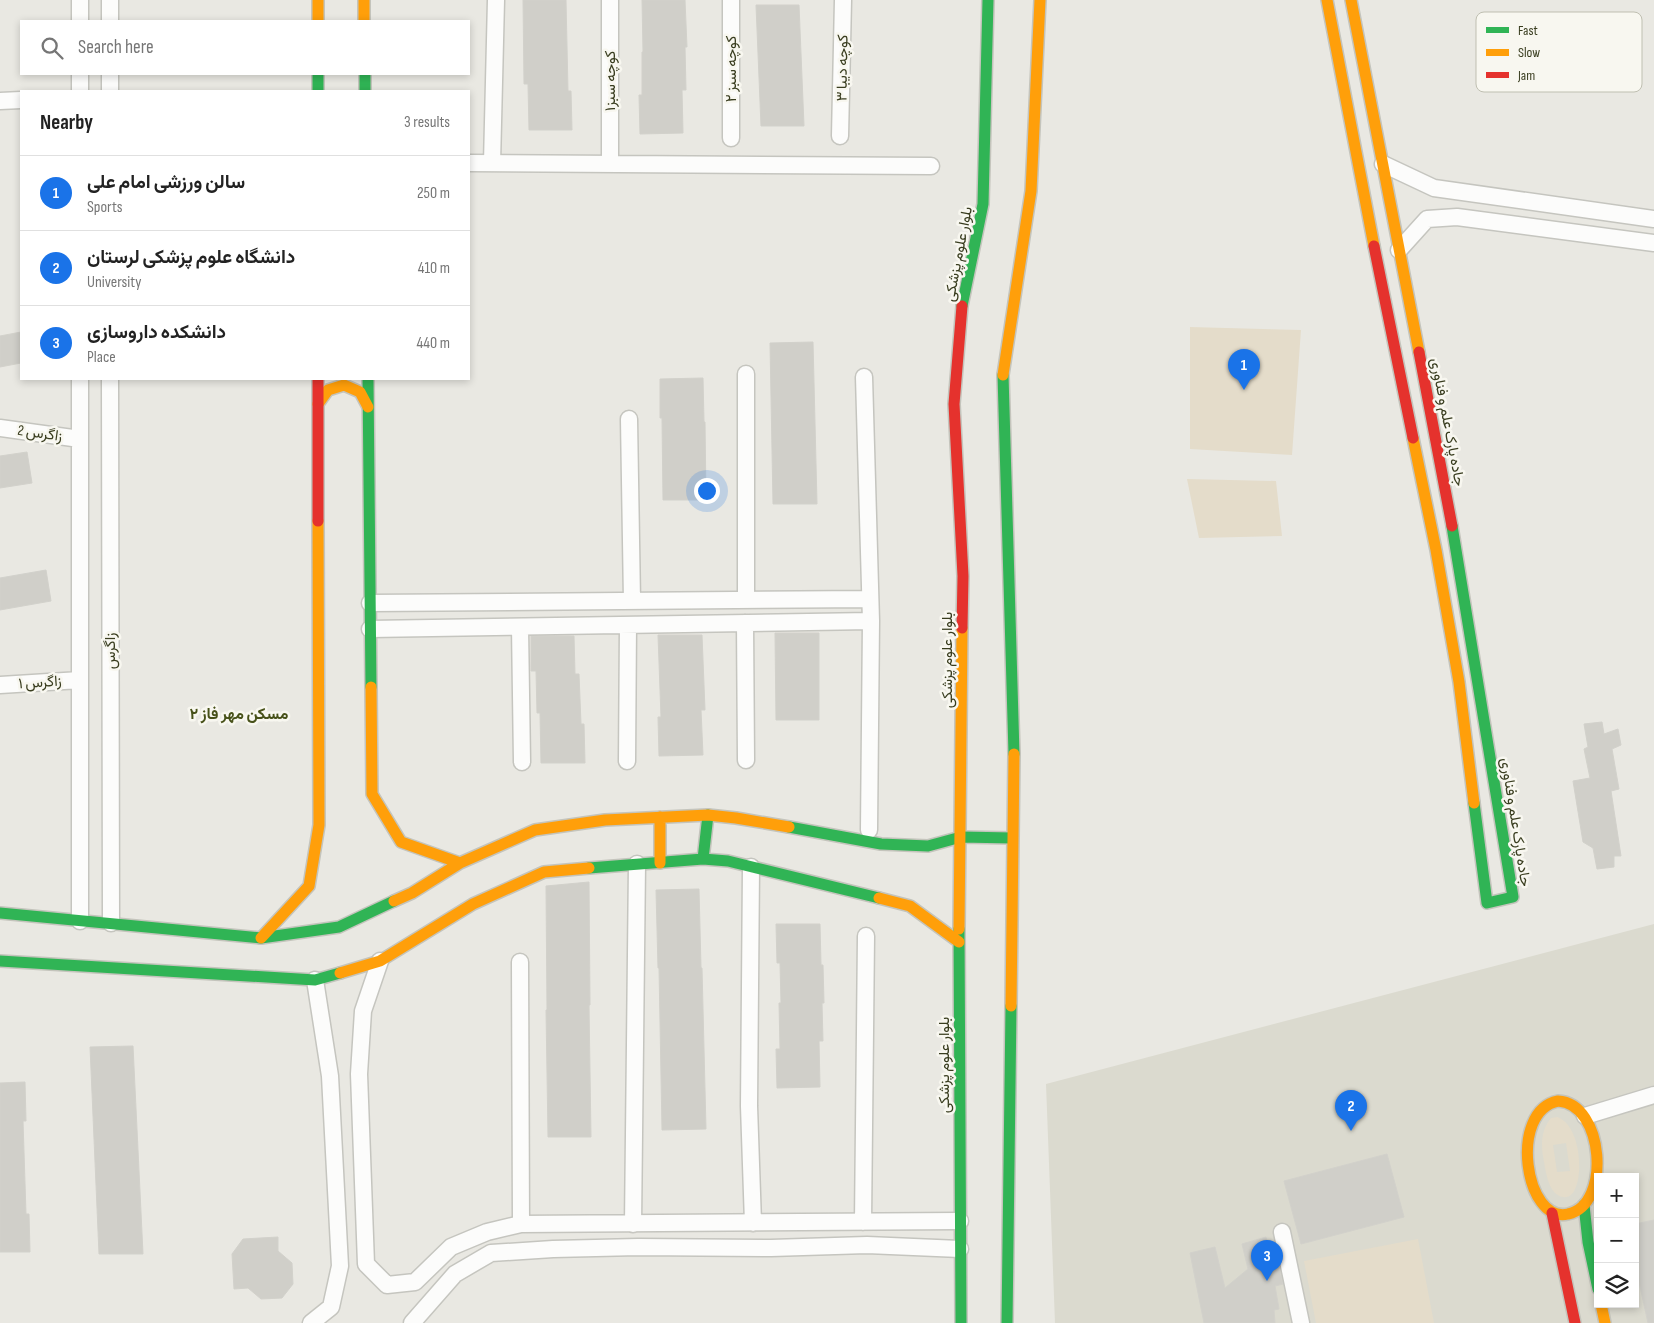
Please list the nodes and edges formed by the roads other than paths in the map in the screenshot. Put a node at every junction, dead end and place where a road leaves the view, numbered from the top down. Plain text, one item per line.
1 (80, 0) edge
2 (110, 0) edge
3 (318, 0) edge
4 (364, 0) edge
5 (496, 0) edge
6 (610, 0) edge
7 (730, 0) edge
8 (843, 0) edge
9 (988, 0) edge
10 (1040, 0) edge
11 (1327, 0) edge
12 (1351, 0) edge
13 (80, 20) edge
14 (110, 20) edge
15 (318, 20) edge
16 (364, 20) edge
17 (80, 75) edge
18 (110, 75) edge
19 (318, 75) edge
20 (365, 75) edge
21 (80, 90) edge
22 (110, 90) edge
23 (318, 90) edge
24 (365, 90) edge
25 (20, 100) edge
26 (0, 101) edge
27 (840, 136) dead end
28 (731, 138) dead end
29 (470, 163) edge
30 (492, 163) junction
31 (610, 163) junction
32 (1382, 164) junction
33 (931, 166) dead end
34 (1654, 218) edge
35 (1654, 243) edge
36 (1399, 250) junction
37 (746, 374) dead end
38 (864, 377) dead end
39 (80, 380) edge
40 (110, 380) edge
41 (318, 380) edge
42 (368, 380) edge
43 (318, 404) junction
44 (368, 407) junction
45 (629, 419) dead end
46 (0, 428) edge
47 (80, 439) junction
48 (1456, 545) junction
49 (1436, 550) junction
50 (870, 599) junction
51 (746, 600) junction
52 (632, 601) junction
53 (370, 603) junction
54 (871, 621) junction
55 (745, 623) junction
56 (628, 625) junction
57 (520, 627) junction
58 (370, 629) junction
59 (80, 680) junction
60 (0, 685) edge
61 (746, 760) dead end
62 (627, 761) dead end
63 (522, 762) dead end
64 (708, 815) junction
65 (660, 817) junction
66 (869, 830) dead end
67 (961, 837) junction
68 (1012, 838) junction
69 (703, 859) junction
70 (460, 863) junction
71 (660, 863) junction
72 (637, 864) junction
73 (751, 867) junction
74 (0, 913) edge
75 (80, 921) junction
76 (111, 923) junction
77 (866, 936) dead end
78 (261, 938) junction
79 (959, 942) junction
80 (0, 961) edge
81 (380, 961) junction
82 (520, 962) dead end
83 (315, 980) junction
84 (1654, 1095) edge
85 (1585, 1116) junction
86 (1584, 1205) junction
87 (1552, 1213) junction
88 (943, 1221) junction
89 (960, 1221) junction
90 (864, 1222) junction
91 (752, 1223) junction
92 (521, 1224) junction
93 (633, 1224) junction
94 (1282, 1232) dead end
95 (943, 1248) junction
96 (960, 1249) junction
97 (1594, 1270) edge
98 (1602, 1308) edge
99 (311, 1323) edge
100 (412, 1323) edge
101 (961, 1323) edge
102 (1007, 1323) edge
103 (1301, 1323) edge
104 (1575, 1323) edge
105 (1605, 1323) edge

1 - 13 street
2 - 14 street
3 - 15 street
4 - 16 street
5 - 30 street
6 - 31 street, کوچه سبز۱
7 - 28 street, کوچه سبز ۲
8 - 27 street, کوچه دیبا ۳
9 - 67 street, بلوار علوم پزشکی
10 - 68 street
11 - 49 street, جاده پارک علم و فناوری
12 - 32 street, جاده پارک علم و فناوری
17 - 21 street
18 - 22 street
19 - 23 street
20 - 24 street
25 - 26 street
29 - 30 street
30 - 31 street
31 - 33 street
32 - 34 street
32 - 36 street, جاده پارک علم و فناوری
35 - 36 street
36 - 48 street, جاده پارک علم و فناوری
37 - 51 street
38 - 50 street
39 - 47 street, زاگرس
40 - 76 street, زاگرس
41 - 43 street
42 - 44 street
43 - 44 street
43 - 78 street
44 - 53 street
45 - 52 street
46 - 47 street, زاگرس 2
47 - 59 street, زاگرس
48 - 49 street
48 - 49 street, جاده پارک علم و فناوری
50 - 51 street
50 - 54 street
51 - 52 street
52 - 53 street
53 - 58 street
54 - 55 street
54 - 66 street
55 - 56 street
55 - 61 street
56 - 57 street
56 - 62 street
57 - 58 street
57 - 63 street
58 - 70 street
59 - 60 street, زاگرس ۱
59 - 75 street, زاگرس
64 - 65 street
64 - 67 street
64 - 69 street
65 - 70 street
65 - 71 street
67 - 68 street
67 - 79 street, بلوار علوم پزشکی
68 - 102 street
69 - 71 street
69 - 73 street
70 - 78 street
71 - 72 street
72 - 81 street
72 - 93 street
73 - 79 street
73 - 91 street
74 - 75 street
75 - 76 street
76 - 78 street
77 - 90 street
79 - 89 street, بلوار علوم پزشکی
80 - 83 street
81 - 83 street
81 - 92 street
82 - 92 street
83 - 99 street
84 - 85 street
85 - 86 street
85 - 87 street
86 - 87 street
86 - 97 street
87 - 104 street
88 - 89 street
88 - 90 street
88 - 95 street
89 - 96 street, بلوار علوم پزشکی
90 - 91 street
91 - 93 street
92 - 93 street
94 - 103 street
95 - 96 street
95 - 100 street
96 - 101 street, بلوار علوم پزشکی
98 - 105 street

